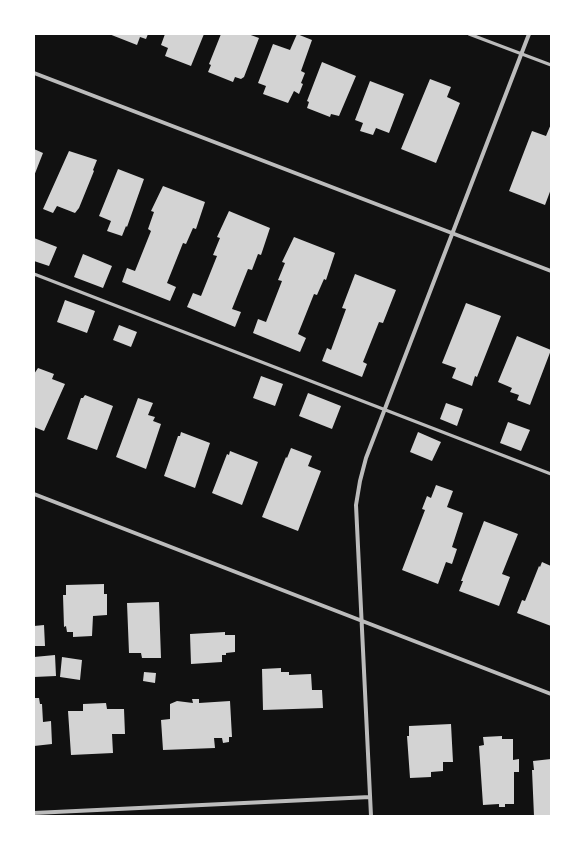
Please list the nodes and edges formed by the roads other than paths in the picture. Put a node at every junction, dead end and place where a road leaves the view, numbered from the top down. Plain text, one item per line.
1 (469, 34) edge
2 (529, 34) edge
3 (522, 54) junction
4 (551, 65) edge
5 (34, 73) edge
6 (453, 234) junction
7 (551, 271) edge
8 (34, 274) edge
9 (385, 409) junction
10 (551, 474) edge
11 (34, 494) edge
12 (361, 622) junction
13 (551, 694) edge
14 (370, 798) junction
15 (34, 813) edge
16 (371, 816) edge

1 - 3 lane
2 - 3 street
3 - 4 lane
3 - 6 street
5 - 6 street
6 - 7 street
6 - 9 street
8 - 9 lane
9 - 10 lane
9 - 12 street
11 - 12 street
12 - 13 street
12 - 14 street
14 - 15 street
14 - 16 street

